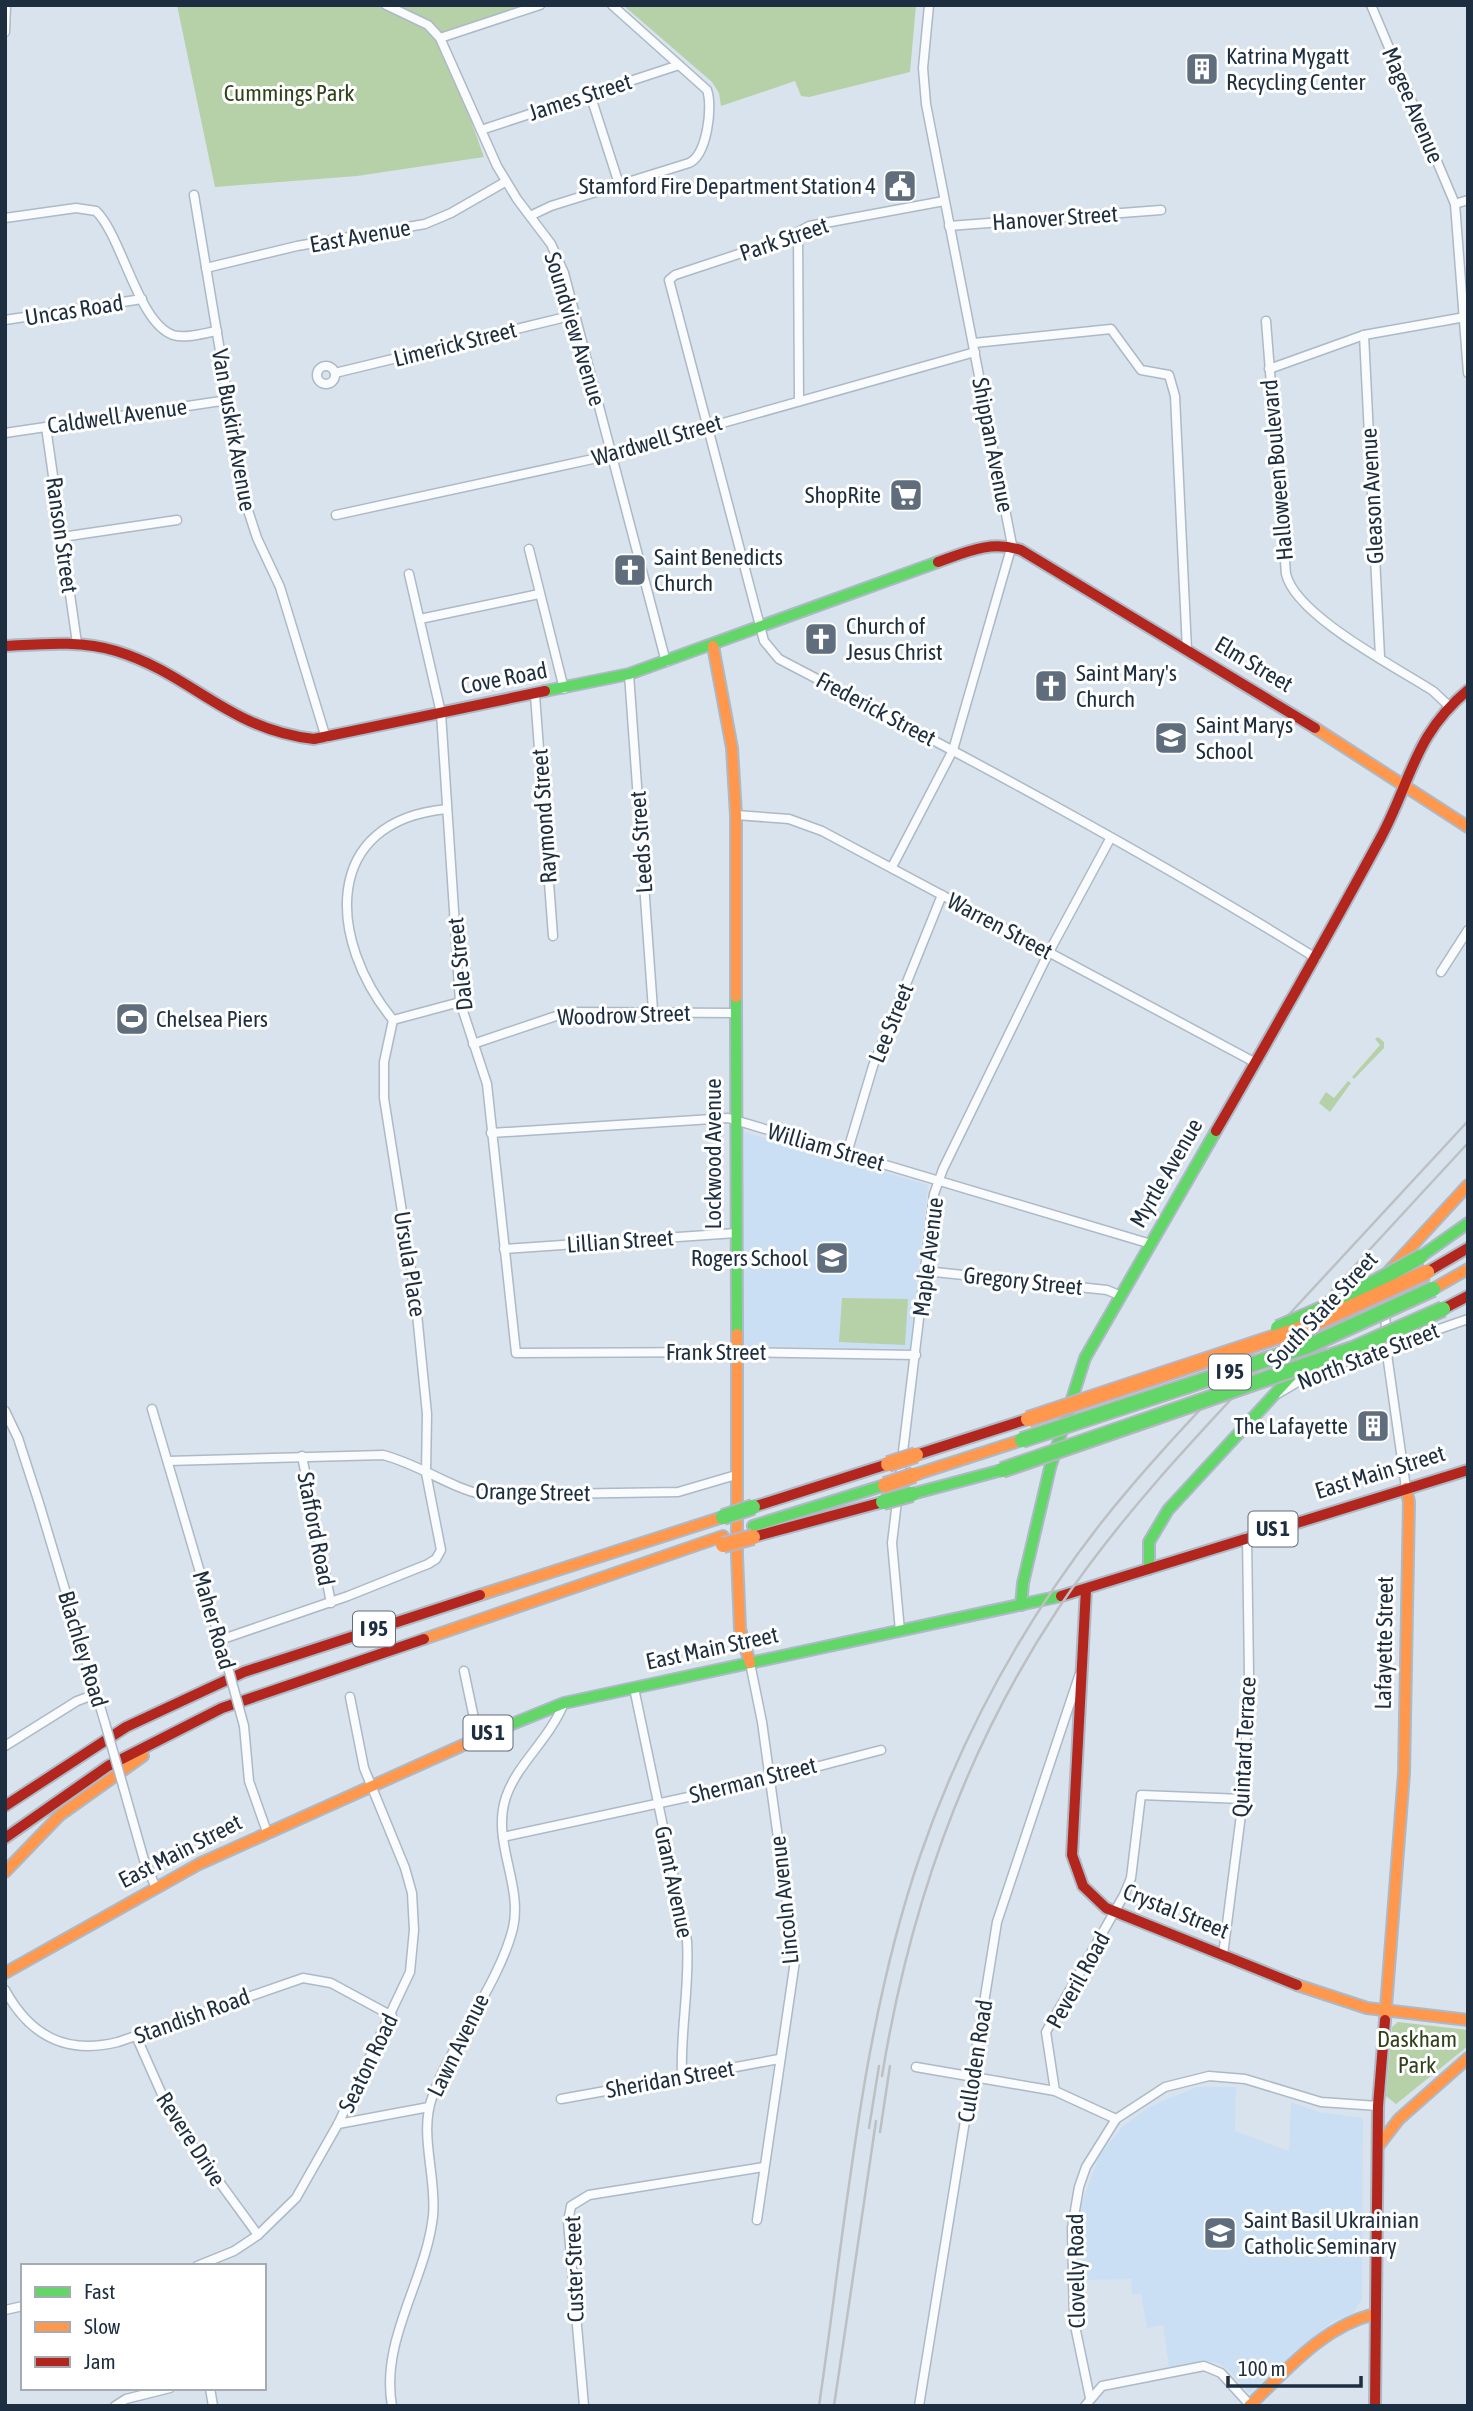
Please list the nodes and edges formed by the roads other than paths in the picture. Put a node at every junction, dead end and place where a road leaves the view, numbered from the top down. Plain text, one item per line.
1 (6, 5) edge
2 (386, 5) edge
3 (540, 5) edge
4 (612, 5) edge
5 (929, 5) edge
6 (1371, 5) edge
7 (5, 32) edge
8 (440, 38) junction
9 (679, 65) junction
10 (590, 94) junction
11 (481, 130) junction
12 (505, 182) junction
13 (619, 184) junction
14 (194, 195) dead end
15 (1468, 200) edge
16 (944, 201) junction
17 (1455, 204) junction
18 (1161, 210) dead end
19 (530, 216) junction
20 (5, 218) edge
21 (949, 226) junction
22 (799, 232) junction
23 (206, 268) junction
24 (669, 280) joint
25 (142, 299) junction
26 (574, 315) junction
27 (1465, 317) junction
28 (5, 320) edge
29 (1266, 321) dead end
30 (217, 331) junction
31 (1364, 335) junction
32 (974, 347) junction
33 (1269, 369) junction
34 (335, 373) dead end
35 (1468, 373) edge
36 (228, 400) junction
37 (799, 400) junction
38 (705, 426) junction
39 (46, 427) junction
40 (5, 433) edge
41 (611, 454) junction
42 (336, 515) dead end
43 (177, 520) dead end
44 (62, 537) junction
45 (1012, 545) junction
46 (529, 549) dead end
47 (409, 574) dead end
48 (539, 594) junction
49 (420, 619) junction
50 (759, 629) junction
51 (78, 643) junction
52 (5, 646) edge
53 (713, 646) junction
54 (1187, 650) junction
55 (1380, 657) junction
56 (666, 662) junction
57 (629, 674) junction
58 (564, 689) junction
59 (1468, 691) edge
60 (535, 695) junction
61 (1449, 706) junction
62 (441, 713) junction
63 (326, 738) junction
64 (953, 750) junction
65 (1404, 783) junction
66 (447, 810) junction
67 (736, 815) junction
68 (1468, 827) edge
69 (1110, 839) junction
70 (892, 867) junction
71 (942, 895) junction
72 (1468, 930) edge
73 (552, 936) dead end
74 (1049, 952) junction
75 (1316, 958) junction
76 (1441, 972) dead end
77 (460, 1002) junction
78 (653, 1010) junction
79 (736, 1013) junction
80 (393, 1020) junction
81 (473, 1044) junction
82 (1256, 1063) junction
83 (736, 1120) junction
84 (491, 1133) junction
85 (847, 1153) junction
86 (939, 1181) junction
87 (1468, 1185) edge
88 (1468, 1223) edge
89 (736, 1233) junction
90 (1151, 1244) junction
91 (1468, 1248) edge
92 (504, 1249) junction
93 (1468, 1269) edge
94 (925, 1271) junction
95 (1385, 1275) junction
96 (1119, 1295) junction
97 (1468, 1296) edge
98 (1468, 1319) edge
99 (1386, 1347) junction
100 (737, 1352) junction
101 (516, 1353) joint
102 (916, 1355) junction
103 (1156, 1378) junction
104 (1270, 1398) junction
105 (152, 1409) dead end
106 (5, 1411) edge
107 (302, 1456) junction
108 (168, 1461) junction
109 (1468, 1470) edge
110 (426, 1473) junction
111 (736, 1475) junction
112 (1406, 1488) junction
113 (753, 1532) junction
114 (1247, 1537) junction
115 (1149, 1569) junction
116 (1086, 1589) junction
117 (331, 1603) junction
118 (1021, 1605) junction
119 (900, 1631) junction
120 (220, 1640) junction
121 (750, 1663) junction
122 (1082, 1669) junction
123 (464, 1671) dead end
124 (634, 1688) junction
125 (96, 1694) junction
126 (351, 1696) dead end
127 (564, 1703) junction
128 (193, 1721) junction
129 (1062, 1724) junction
130 (1080, 1725) junction
131 (478, 1737) junction
132 (5, 1746) edge
133 (881, 1750) dead end
134 (770, 1778) junction
135 (43, 1779) junction
136 (372, 1787) junction
137 (5, 1799) edge
138 (1243, 1799) junction
139 (657, 1803) junction
140 (5, 1806) edge
141 (267, 1832) junction
142 (503, 1837) junction
143 (5, 1838) edge
144 (5, 1872) edge
145 (156, 1888) junction
146 (1115, 1912) junction
147 (1223, 1955) junction
148 (5, 1973) edge
149 (5, 1990) edge
150 (1383, 2012) junction
151 (391, 2016) junction
152 (1468, 2021) edge
153 (136, 2036) junction
154 (779, 2059) junction
155 (1468, 2059) edge
156 (916, 2067) dead end
157 (973, 2075) junction
158 (682, 2077) junction
159 (1055, 2091) junction
160 (561, 2099) dead end
161 (1378, 2106) junction
162 (429, 2107) junction
163 (1116, 2119) junction
164 (338, 2124) junction
165 (1379, 2145) junction
166 (764, 2166) junction
167 (757, 2220) dead end
168 (258, 2235) junction
169 (202, 2264) edge
170 (1375, 2314) junction
171 (162, 2390) edge
172 (1087, 2402) edge
173 (1250, 2405) edge
174 (115, 2406) edge
175 (392, 2406) edge
176 (584, 2406) edge
177 (919, 2406) edge
178 (1374, 2406) edge

1 - 7 street
2 - 8 street, Soundview Avenue
3 - 8 street
4 - 9 street
5 - 16 street, Shippan Avenue
6 - 17 street, Magee Avenue
8 - 11 street, Soundview Avenue
9 - 10 street, James Street
9 - 13 street
10 - 11 street, James Street
10 - 13 street
11 - 12 street, Soundview Avenue
12 - 19 street, Soundview Avenue
12 - 23 street, East Avenue
13 - 19 street
14 - 23 street, Van Buskirk Avenue
15 - 17 street
16 - 21 street, Shippan Avenue
16 - 22 street, Park Street
17 - 27 street, Magee Avenue
18 - 21 street, Hanover Street
19 - 26 street, Soundview Avenue
20 - 25 street
21 - 32 street, Shippan Avenue
22 - 24 street, Park Street
22 - 37 street
23 - 30 street, Van Buskirk Avenue
24 - 38 street, Frederick Street
25 - 28 street, Uncas Road
25 - 30 street
26 - 34 street, Limerick Street
26 - 41 street, Soundview Avenue
27 - 31 street
27 - 35 street, Magee Avenue
29 - 33 street, Halloween Boulevard
30 - 36 street, Van Buskirk Avenue
31 - 33 street
31 - 55 street, Gleason Avenue
32 - 37 street, Wardwell Street
32 - 45 street, Shippan Avenue
32 - 54 street, Wardwell Street
33 - 55 street, Halloween Boulevard
36 - 39 street, Caldwell Avenue
36 - 63 street, Van Buskirk Avenue
37 - 38 street, Wardwell Street
38 - 41 street, Wardwell Street
38 - 50 street, Frederick Street
39 - 40 street, Caldwell Avenue
39 - 44 street, Ranson Street
41 - 42 street, Wardwell Street
41 - 56 street, Soundview Avenue
43 - 44 street
44 - 51 street, Ranson Street
45 - 50 main road, Cove Road
45 - 54 main road, Elm Street
45 - 64 street, Shippan Avenue
46 - 48 street
47 - 49 street, Dale Street
48 - 49 street
48 - 58 street
49 - 62 street, Dale Street
50 - 53 main road, Cove Road
50 - 64 street, Frederick Street
51 - 52 main road, Cove Road
51 - 63 main road, Cove Road
53 - 56 main road, Cove Road
53 - 67 main road, Lockwood Avenue
54 - 65 main road, Elm Street
55 - 61 street, Halloween Boulevard
56 - 57 main road, Cove Road
57 - 58 main road, Cove Road
57 - 78 street, Leeds Street
58 - 60 main road, Cove Road
59 - 61 main road, Myrtle Avenue
60 - 62 main road, Cove Road
60 - 73 street, Raymond Street
61 - 65 main road, Myrtle Avenue
62 - 63 main road, Cove Road
62 - 66 street, Dale Street
64 - 69 street, Frederick Street
64 - 70 street, Shippan Avenue
65 - 68 main road, Elm Street
65 - 75 main road, Myrtle Avenue
66 - 77 street, Dale Street
66 - 80 street
67 - 70 street, Warren Street
67 - 79 main road, Lockwood Avenue
69 - 74 street, Maple Avenue
69 - 75 street, Frederick Street
70 - 71 street, Warren Street
71 - 74 street, Warren Street
71 - 85 street, Lee Street
72 - 76 street
74 - 82 street, Warren Street
74 - 86 street, Maple Avenue
75 - 82 main road, Myrtle Avenue
77 - 80 street
77 - 81 street, Dale Street
78 - 79 street, Woodrow Street
78 - 81 street, Woodrow Street
79 - 83 main road, Lockwood Avenue
80 - 110 street, Ursula Place
81 - 84 street, Dale Street
82 - 90 main road, Myrtle Avenue
83 - 84 street, William Street
83 - 85 street, William Street
83 - 89 main road, Lockwood Avenue
84 - 92 street, Dale Street
85 - 86 street, William Street
86 - 90 street, William Street
86 - 94 street, Maple Avenue
87 - 95 main road, South State Street
88 - 103 main road, bridge
89 - 92 street, Lillian Street
89 - 100 main road, Lockwood Avenue
90 - 96 main road, Myrtle Avenue
91 - 103 main road, I 95, bridge
92 - 101 street, Dale Street
93 - 113 main road, I 95, bridge
94 - 96 street, Gregory Street
94 - 102 street, Maple Avenue
95 - 99 street, Lafayette Street
95 - 104 main road, South State Street
96 - 118 main road, Myrtle Avenue
97 - 113 main road, bridge
98 - 99 street, North State Street
99 - 104 street, North State Street
99 - 112 street, Lafayette Street
100 - 101 street, Frank Street
100 - 102 street, Frank Street
100 - 111 main road, Lockwood Avenue
102 - 119 street, Maple Avenue
103 - 135 main road, I 95, bridge
104 - 115 main road, South State Street
105 - 108 street, Maher Road
106 - 125 street, Blachley Road
107 - 108 street, Orange Street
107 - 110 street, Orange Street
107 - 117 street, Stafford Road
108 - 120 street, Maher Road
109 - 112 main road, East Main Street / US 1
110 - 111 street, Orange Street
110 - 117 street, Ursula Place
111 - 121 main road, Lockwood Avenue
112 - 114 main road, East Main Street / US 1
112 - 150 main road, Lafayette Street
113 - 128 main road, I 95, bridge
114 - 115 main road, East Main Street / US 1
114 - 138 street, Quintard Terrace
115 - 116 main road, East Main Street / US 1
116 - 118 main road, East Main Street / US 1
116 - 122 main road, Crystal Street
117 - 120 street, Ursula Place
118 - 119 main road, East Main Street / US 1
119 - 121 main road, East Main Street / US 1
120 - 141 street, Maher Road, bridge
121 - 124 main road, East Main Street / US 1
121 - 134 street, Lincoln Avenue
122 - 129 street, Culloden Road
122 - 130 main road, Crystal Street
123 - 131 street
124 - 127 main road, East Main Street / US 1
124 - 139 street, Grant Avenue
125 - 132 street
125 - 145 street, Blachley Road, bridge
126 - 136 street, Seaton Road
127 - 131 main road, East Main Street / US 1
127 - 142 street, Lawn Avenue
128 - 143 main road, I 95
128 - 144 main road
129 - 130 street
129 - 157 street, Culloden Road
130 - 146 main road, Crystal Street
131 - 136 main road, East Main Street / US 1
133 - 134 street, Sherman Street
134 - 139 street, Sherman Street
134 - 154 street, Lincoln Avenue
135 - 137 main road
135 - 140 main road, I 95
136 - 141 main road, East Main Street / US 1
136 - 151 street, Seaton Road
138 - 146 street, Peveril Road
138 - 147 street, Quintard Terrace
139 - 142 street, Sherman Street
139 - 158 street, Grant Avenue
141 - 145 main road, East Main Street / US 1
142 - 162 street, Lawn Avenue
145 - 148 main road, East Main Street / US 1
146 - 147 main road, Crystal Street
146 - 159 street, Peveril Road
147 - 150 main road, Crystal Street
149 - 153 street, Standish Road
150 - 152 main road, Crystal Street
150 - 161 main road, Lafayette Street
151 - 153 street, Standish Road
151 - 164 street, Seaton Road
153 - 168 street, Revere Drive
154 - 158 street, Sheridan Street
154 - 166 street, Lincoln Avenue
155 - 165 main road
156 - 157 street
157 - 159 street
157 - 177 street, Culloden Road
158 - 160 street, Sheridan Street
159 - 163 street
161 - 163 street, Clovelly Road
161 - 165 main road, Lafayette Street
162 - 164 street
162 - 175 street, Lawn Avenue
163 - 172 street, Clovelly Road
164 - 168 street, Seaton Road
165 - 170 main road, Lafayette Street
166 - 167 street, Lincoln Avenue
166 - 176 street, Custer Street
168 - 169 street, Seaton Road
170 - 173 main road
170 - 178 main road, Lafayette Street
171 - 174 street
172 - 173 street, Clovelly Road

